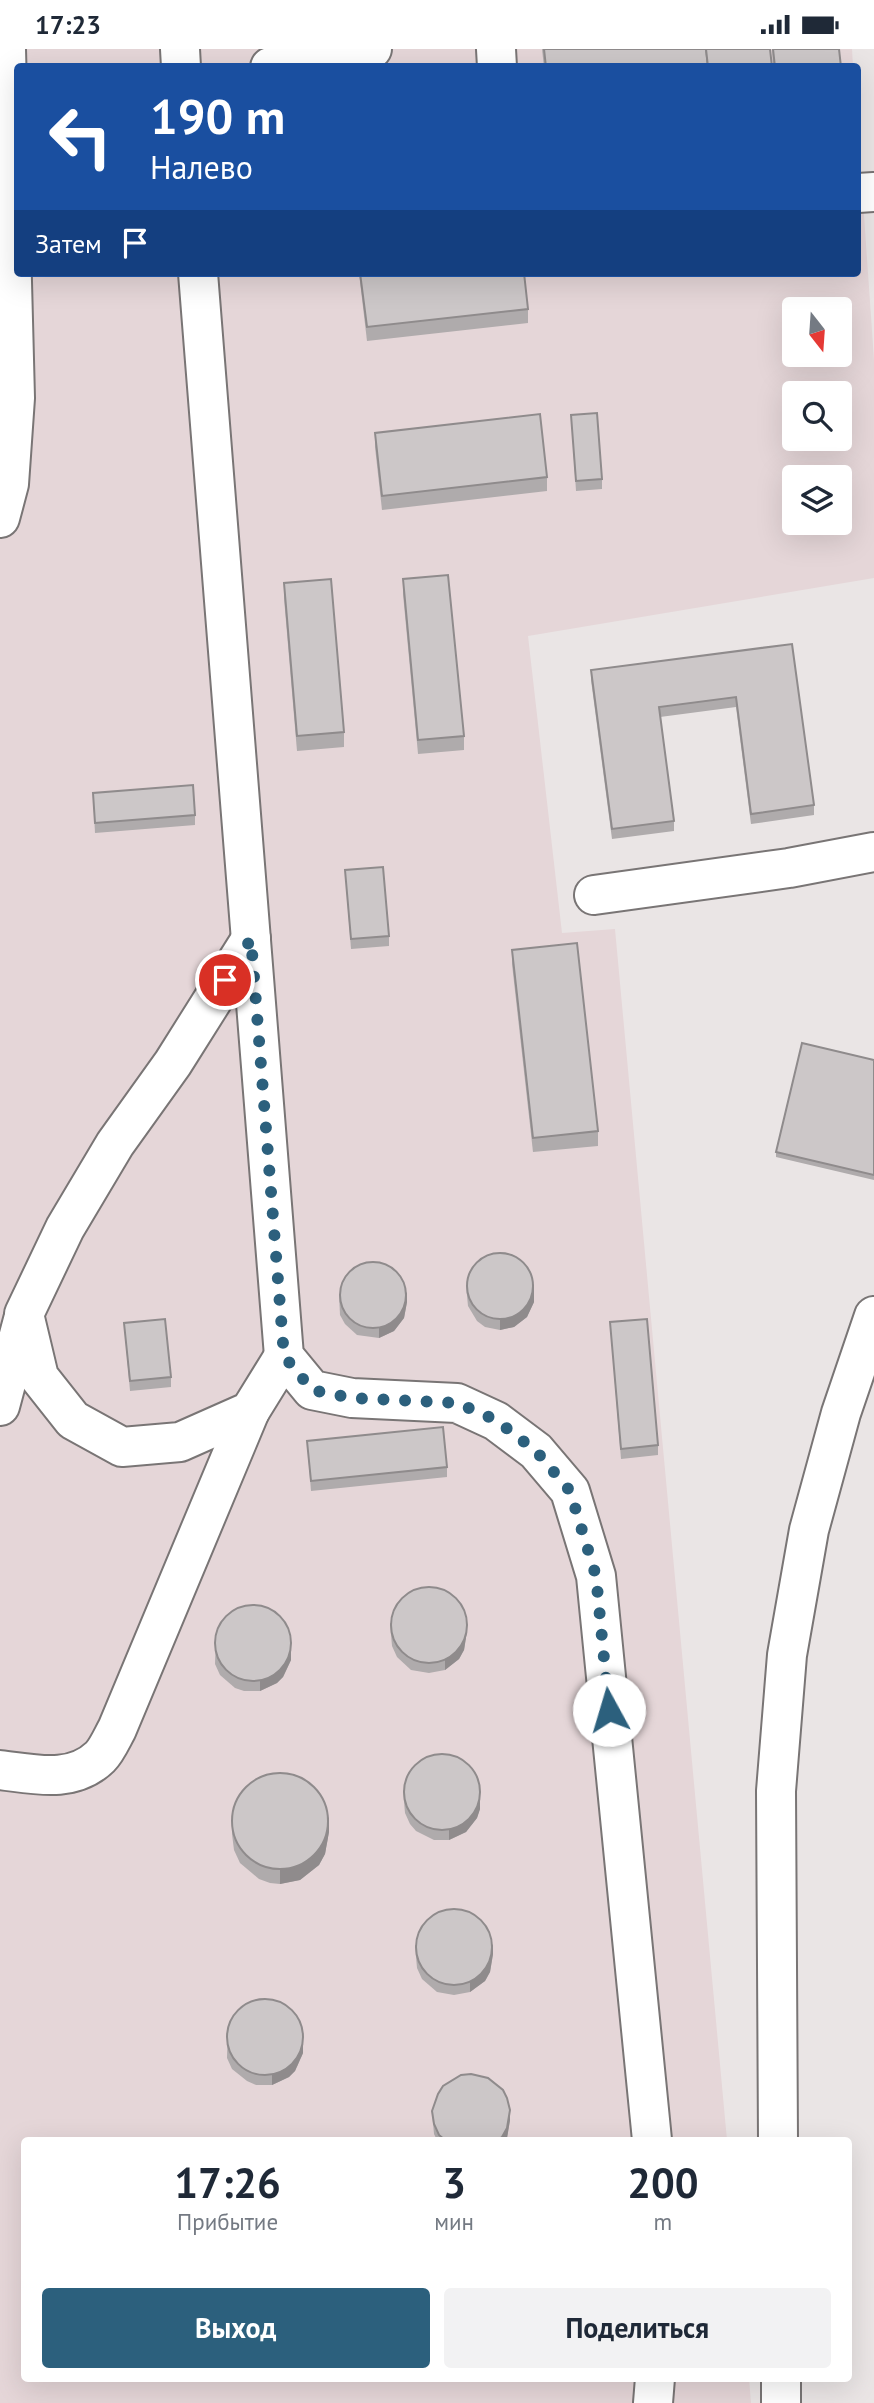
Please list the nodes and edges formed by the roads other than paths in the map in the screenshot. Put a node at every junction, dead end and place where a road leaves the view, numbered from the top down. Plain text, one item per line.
1 (6, 49) edge
2 (372, 49) edge
3 (284, 63) edge
4 (198, 277) edge
5 (0, 518) edge
6 (874, 852) edge
7 (594, 895) dead end
8 (251, 939) junction
9 (24, 1314) junction
10 (874, 1316) edge
11 (284, 1356) junction
12 (0, 1406) edge
13 (250, 1411) junction
14 (0, 1770) edge
15 (652, 2137) edge
16 (778, 2137) edge
17 (655, 2382) edge
18 (781, 2382) edge
19 (653, 2403) edge
20 (781, 2403) edge

1 - 5 street
2 - 3 street
4 - 8 street
6 - 7 street
8 - 9 street
8 - 11 street
9 - 12 street
9 - 13 street
10 - 16 street
11 - 13 street
11 - 15 street
13 - 14 street
17 - 19 street
18 - 20 street

